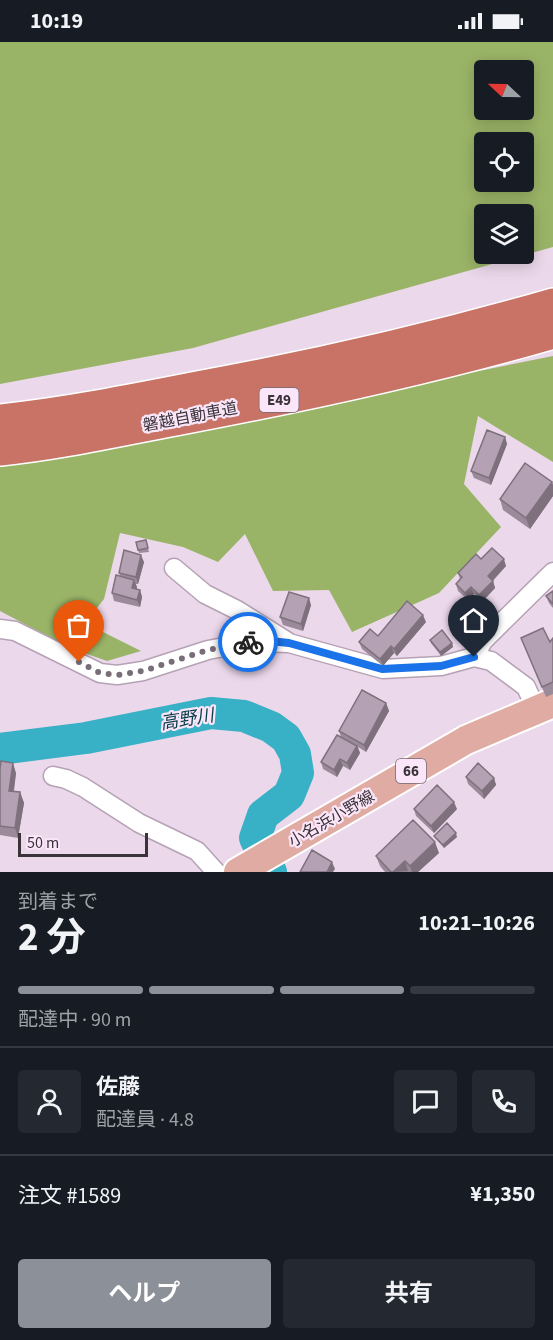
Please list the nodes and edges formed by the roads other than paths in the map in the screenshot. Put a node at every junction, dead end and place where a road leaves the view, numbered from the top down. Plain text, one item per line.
1 (553, 305) edge
2 (553, 332) edge
3 (0, 421) edge
4 (0, 449) edge
5 (174, 568) dead end
6 (553, 572) edge
7 (0, 629) edge
8 (289, 643) junction
9 (474, 657) junction
10 (545, 706) edge
11 (53, 776) dead end
12 (245, 868) edge
13 (216, 872) edge

1 - 3 highway, 磐越自動車道 / E49
2 - 4 highway, 磐越自動車道 / E49
5 - 8 street
6 - 9 street
7 - 8 street
8 - 9 street
9 - 10 street
10 - 12 main road, 小名浜小野線 / 66
11 - 13 street

